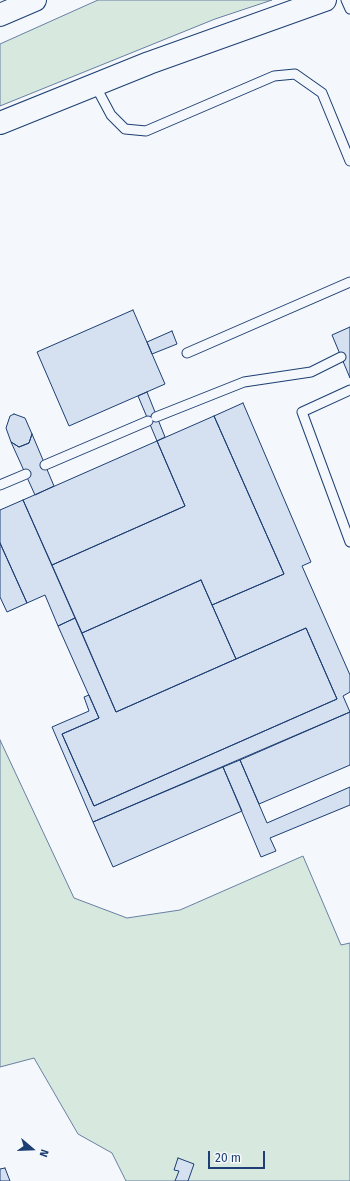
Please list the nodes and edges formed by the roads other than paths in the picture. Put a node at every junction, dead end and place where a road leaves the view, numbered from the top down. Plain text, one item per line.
1 (35, 0) edge
2 (325, 0) edge
3 (346, 0) edge
4 (350, 9) edge
5 (0, 15) edge
6 (95, 85) junction
7 (0, 123) edge
8 (350, 161) edge
9 (350, 282) edge
10 (187, 353) dead end
11 (341, 357) dead end
12 (350, 390) edge
13 (45, 466) dead end
14 (26, 474) dead end
15 (0, 485) edge
16 (350, 542) edge

1 - 5 main road
2 - 6 main road
3 - 4 lane
6 - 7 main road
6 - 8 lane
9 - 10 lane
11 - 13 lane
12 - 16 lane
14 - 15 lane

